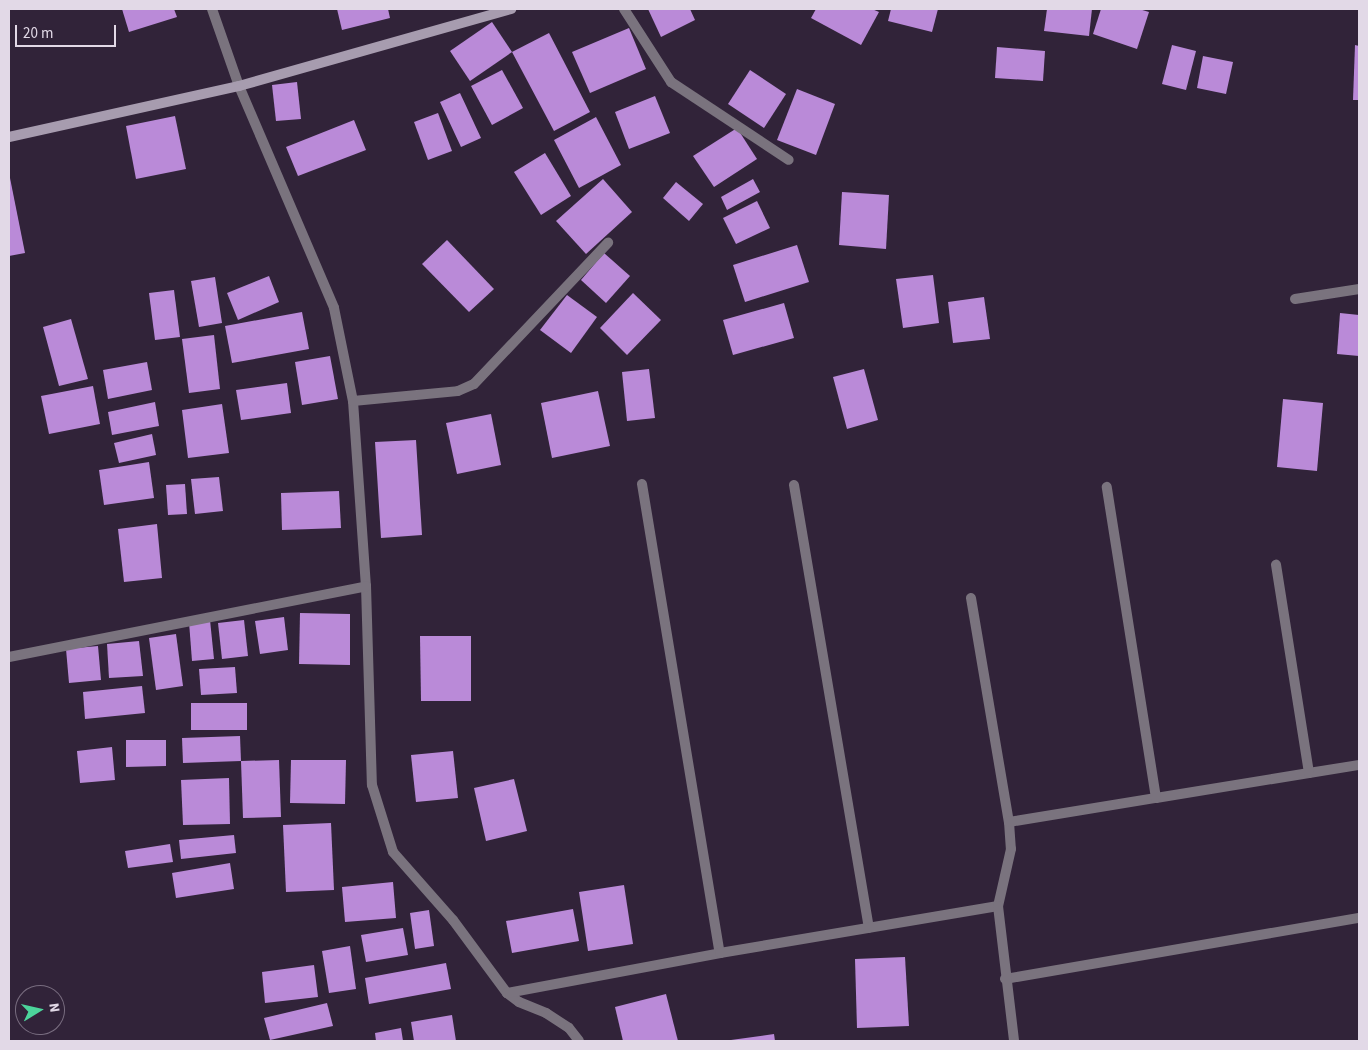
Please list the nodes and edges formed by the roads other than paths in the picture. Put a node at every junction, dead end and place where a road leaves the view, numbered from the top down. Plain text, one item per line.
1 (212, 9) edge
2 (511, 9) edge
3 (624, 9) edge
4 (239, 86) junction
5 (9, 137) edge
6 (789, 160) dead end
7 (608, 243) dead end
8 (1359, 290) edge
9 (1295, 299) dead end
10 (354, 401) junction
11 (642, 484) dead end
12 (794, 485) dead end
13 (1107, 487) dead end
14 (1276, 565) dead end
15 (366, 586) junction
16 (970, 598) dead end
17 (9, 657) edge
18 (1359, 765) edge
19 (1309, 773) junction
20 (1156, 798) junction
21 (1010, 822) junction
22 (998, 906) junction
23 (1359, 918) edge
24 (869, 928) junction
25 (720, 953) junction
26 (1005, 979) junction
27 (507, 994) junction
28 (579, 1041) edge
29 (1014, 1041) edge

1 - 4 street
2 - 4 street
3 - 6 street
4 - 5 street
4 - 10 street
7 - 10 street
8 - 9 street
10 - 15 street
11 - 25 street
12 - 24 street
13 - 20 street
14 - 19 street
15 - 17 street
15 - 27 street
16 - 21 street
18 - 19 street
19 - 20 street
20 - 21 street
21 - 22 street
22 - 24 street
22 - 26 street
23 - 26 street
24 - 25 street
25 - 27 street
26 - 29 street
27 - 28 street

